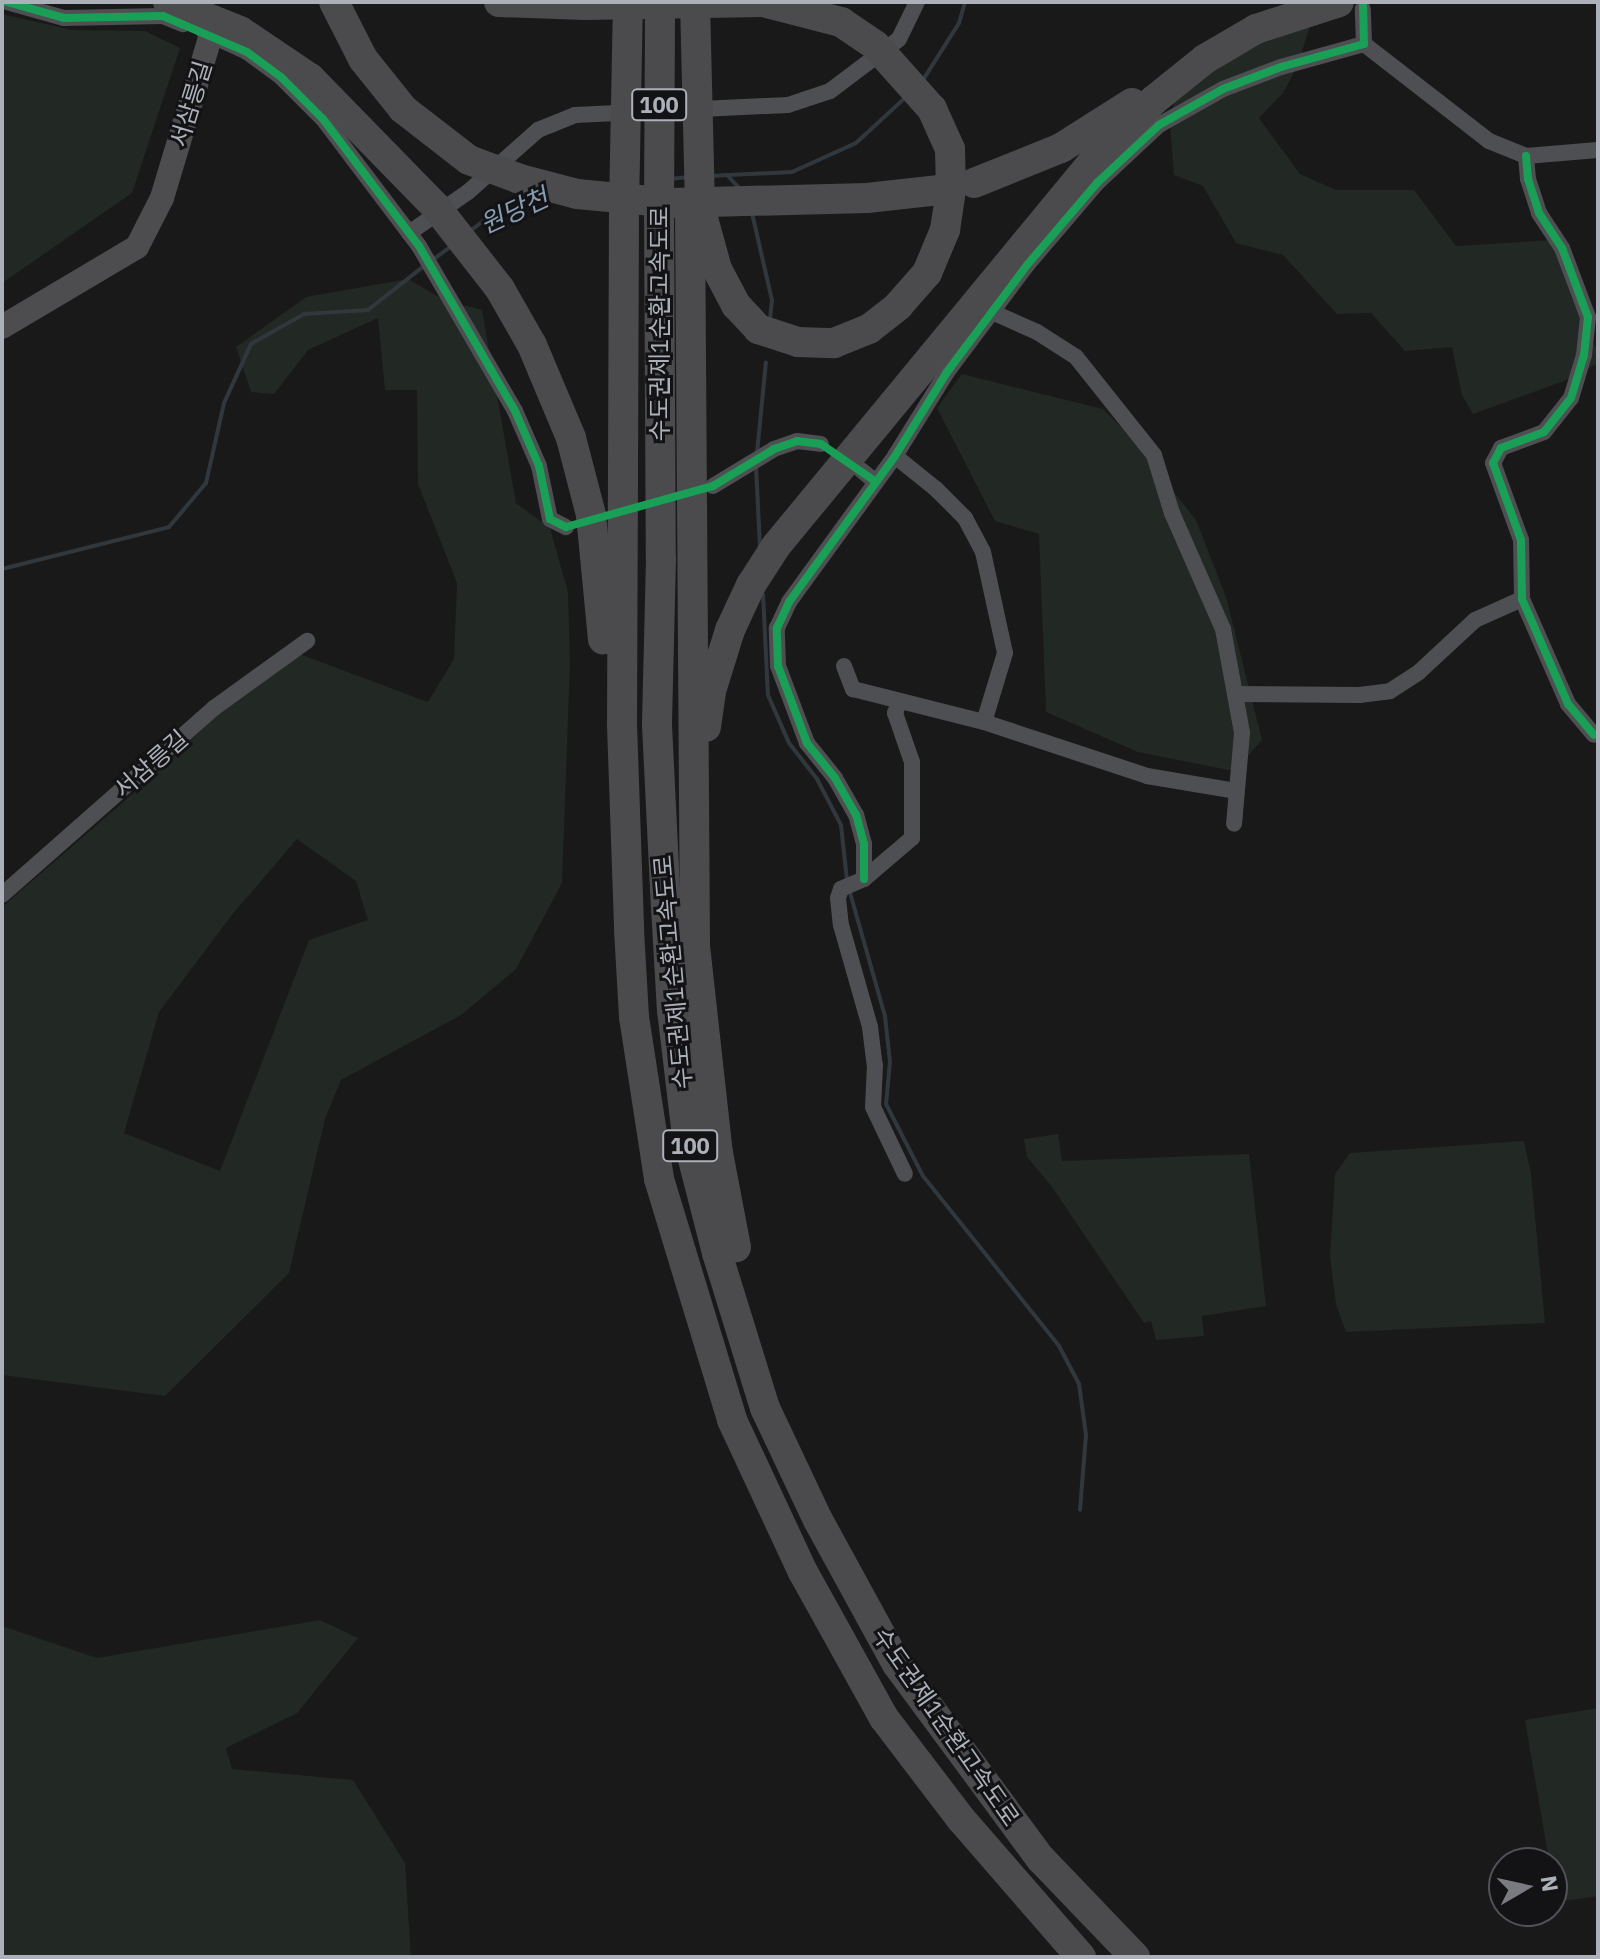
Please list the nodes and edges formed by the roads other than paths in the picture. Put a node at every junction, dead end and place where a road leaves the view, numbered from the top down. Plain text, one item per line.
1 (7, 2) edge
2 (168, 2) edge
3 (334, 2) edge
4 (499, 2) edge
5 (628, 2) edge
6 (660, 2) edge
7 (695, 2) edge
8 (917, 2) edge
9 (1351, 6) edge
10 (1256, 29) junction
11 (211, 35) junction
12 (1364, 44) junction
13 (1598, 150) edge
14 (1526, 156) junction
15 (974, 183) dead end
16 (940, 190) dead end
17 (695, 209) junction
18 (414, 240) junction
19 (992, 312) junction
20 (2, 327) edge
21 (821, 444) dead end
22 (895, 456) junction
23 (861, 470) dead end
24 (876, 482) junction
25 (713, 486) dead end
26 (566, 527) dead end
27 (1522, 599) junction
28 (307, 641) dead end
29 (844, 666) dead end
30 (1235, 694) junction
31 (899, 703) junction
32 (984, 722) junction
33 (1594, 735) dead end
34 (1237, 791) junction
35 (1234, 824) dead end
36 (861, 880) junction
37 (2, 895) edge
38 (629, 930) junction
39 (695, 946) junction
40 (905, 1174) dead end
41 (919, 1696) junction
42 (1081, 1957) edge
43 (1135, 1957) edge

1 - 11 street
2 - 38 highway, bridge
3 - 16 highway, bridge
4 - 17 highway, bridge
5 - 38 highway, 수도권제1순환고속도로 / 100, bridge
6 - 41 highway, 수도권제1순환고속도로 / 100, bridge
7 - 17 highway, bridge
8 - 18 street
9 - 10 highway
9 - 12 street
10 - 15 highway
10 - 39 highway
11 - 18 street
11 - 20 street, 서삼릉길
12 - 14 street
12 - 19 street
13 - 14 street
14 - 27 street
17 - 39 highway
18 - 26 street
19 - 22 street
19 - 30 street
21 - 25 street
22 - 24 street
22 - 32 street
23 - 24 street
24 - 36 street
27 - 30 street
27 - 33 street
28 - 37 street, 서삼릉길
29 - 31 street
30 - 34 street
31 - 32 street
31 - 36 street
32 - 34 street
34 - 35 street
36 - 40 street
38 - 42 highway, 수도권제1순환고속도로 / 100
39 - 41 highway
41 - 43 highway, 수도권제1순환고속도로 / 100

